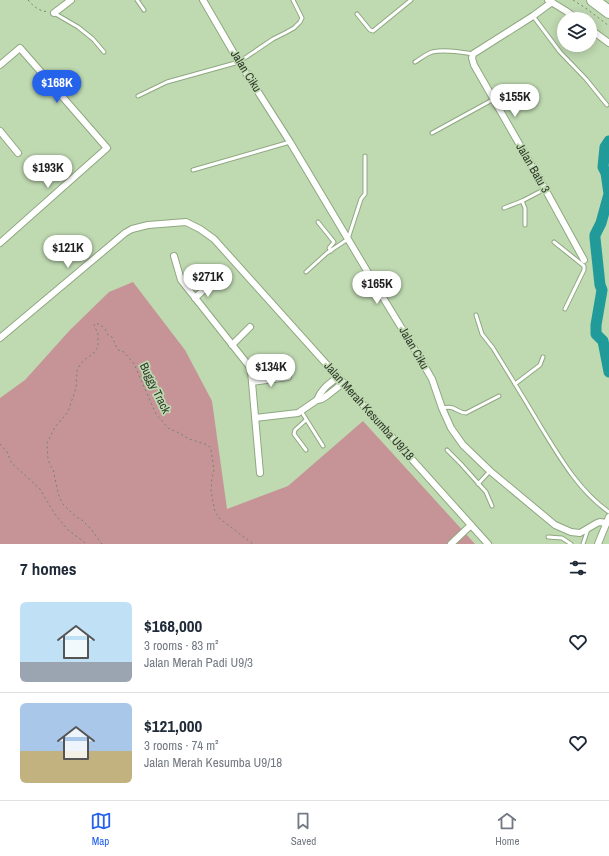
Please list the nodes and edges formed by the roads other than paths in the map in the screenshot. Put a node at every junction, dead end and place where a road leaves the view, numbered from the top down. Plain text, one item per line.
1 (70, 0) edge
2 (137, 0) edge
3 (203, 0) edge
4 (293, 0) edge
5 (411, 0) edge
6 (593, 0) edge
7 (550, 1) edge
8 (144, 10) dead end
9 (567, 12) edge
10 (609, 12) edge
11 (54, 13) joint
12 (357, 14) dead end
13 (533, 16) junction
14 (597, 35) edge
15 (609, 44) edge
16 (104, 52) dead end
17 (473, 54) junction
18 (239, 62) junction
19 (415, 62) dead end
20 (0, 65) edge
21 (138, 96) dead end
22 (494, 99) junction
23 (607, 105) dead end
24 (0, 131) edge
25 (432, 133) dead end
26 (290, 142) junction
27 (18, 153) dead end
28 (365, 156) dead end
29 (193, 170) dead end
30 (545, 189) junction
31 (522, 201) junction
32 (504, 208) dead end
33 (318, 222) dead end
34 (525, 224) dead end
35 (348, 240) junction
36 (554, 242) dead end
37 (0, 243) edge
38 (331, 250) junction
39 (581, 254) junction
40 (174, 256) dead end
41 (576, 258) junction
42 (584, 260) dead end
43 (306, 272) dead end
44 (210, 284) dead end
45 (195, 298) junction
46 (565, 309) dead end
47 (476, 314) dead end
48 (250, 327) dead end
49 (0, 338) edge
50 (232, 345) junction
51 (543, 357) dead end
52 (288, 377) dead end
53 (338, 377) junction
54 (252, 382) junction
55 (343, 383) junction
56 (515, 384) junction
57 (499, 396) dead end
58 (317, 400) junction
59 (442, 408) junction
60 (301, 411) junction
61 (255, 418) junction
62 (306, 420) junction
63 (323, 446) dead end
64 (306, 450) dead end
65 (447, 450) dead end
66 (490, 472) junction
67 (260, 473) dead end
68 (478, 484) junction
69 (492, 506) dead end
70 (609, 512) edge
71 (609, 517) edge
72 (606, 523) junction
73 (471, 525) junction
74 (588, 528) junction
75 (548, 537) dead end
76 (451, 544) edge
77 (488, 544) edge
78 (571, 544) edge
79 (583, 544) edge
80 (598, 544) edge

1 - 11 street
2 - 8 lane
3 - 18 street, Jalan Ciku
4 - 18 lane
5 - 12 lane
6 - 10 highway
7 - 9 street
7 - 13 street
11 - 16 lane
13 - 17 street
13 - 23 lane
14 - 15 street
17 - 19 lane
17 - 22 street, Jalan Batu 3
18 - 21 lane
18 - 26 street, Jalan Ciku
20 - 37 street
22 - 25 lane
22 - 30 street, Jalan Batu 3
24 - 27 street
26 - 29 lane
26 - 35 street, Jalan Ciku
28 - 35 lane
30 - 31 lane
30 - 39 street, Jalan Batu 3
31 - 32 lane
31 - 34 lane
33 - 38 lane
35 - 38 lane
35 - 59 street, Jalan Ciku
36 - 41 lane
38 - 43 lane
39 - 41 lane
39 - 42 street, Jalan Batu 3
40 - 45 street
41 - 46 lane
44 - 45 street
45 - 50 street
47 - 56 lane
48 - 50 street
49 - 53 street, Jalan Merah Kesumba U9/18
50 - 54 street
51 - 56 lane
52 - 54 street
53 - 55 street, Jalan Merah Kesumba U9/18
53 - 58 street
54 - 61 street
55 - 58 street
55 - 73 street, Jalan Merah Kesumba U9/18
56 - 70 lane
57 - 59 lane
58 - 60 street
59 - 66 street, Jalan Ciku
60 - 61 street
60 - 62 lane
61 - 67 street
62 - 63 lane
62 - 64 lane
65 - 68 lane
66 - 68 lane
66 - 74 street, Jalan Ciku
68 - 69 lane
71 - 72 street
72 - 74 street, Jalan Ciku
72 - 80 street
73 - 76 street
73 - 77 street, Jalan Merah Kesumba U9/18
74 - 79 lane
75 - 78 lane

